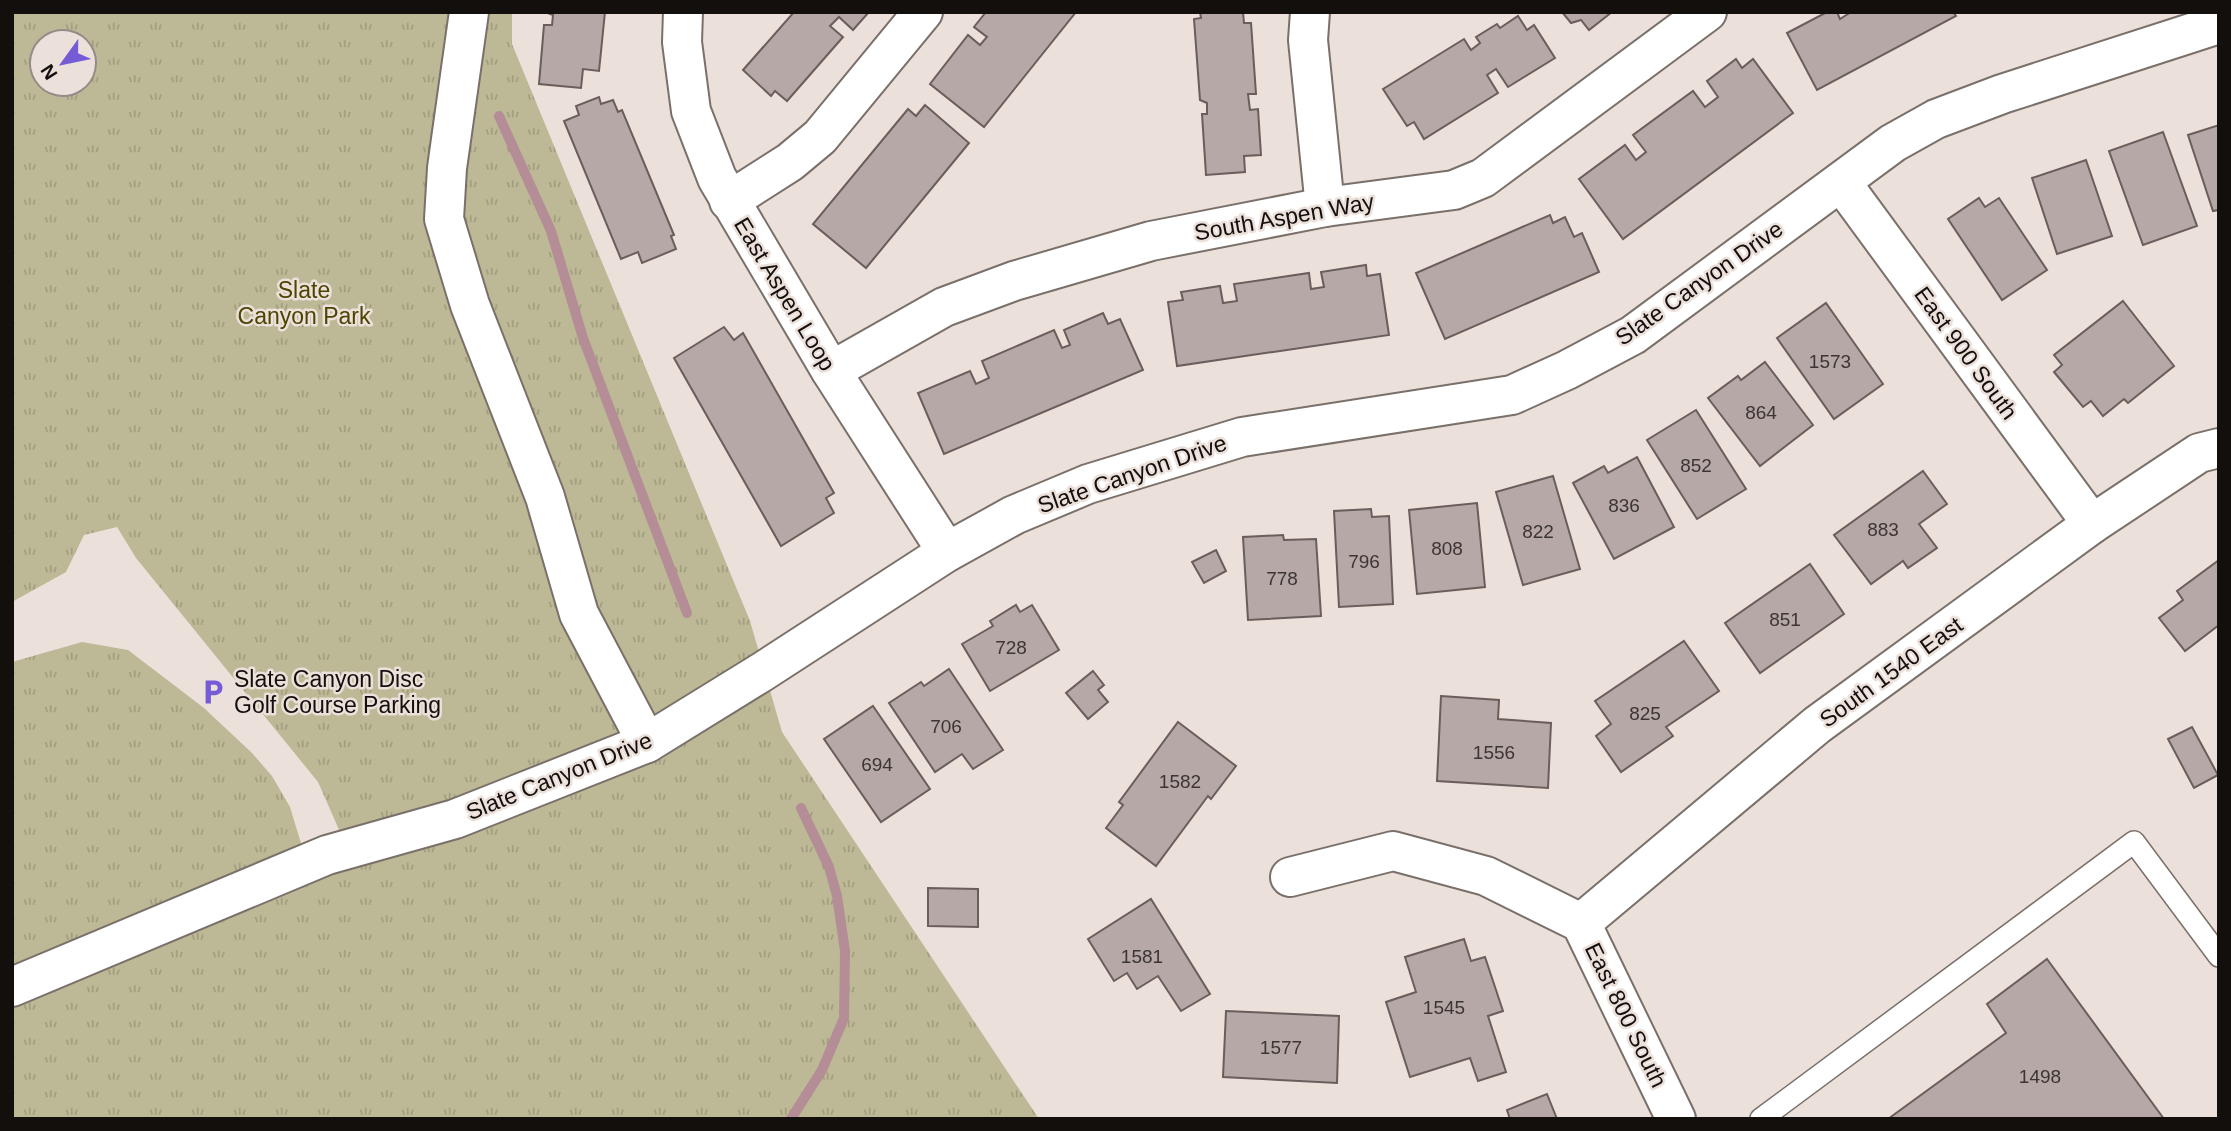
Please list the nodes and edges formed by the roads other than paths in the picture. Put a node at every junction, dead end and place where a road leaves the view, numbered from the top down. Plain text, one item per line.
1 (469, 12) edge
2 (684, 12) edge
3 (923, 12) edge
4 (1310, 12) edge
5 (1707, 12) edge
6 (2219, 24) edge
7 (1840, 182) junction
8 (729, 201) junction
9 (1325, 207) junction
10 (831, 371) junction
11 (2219, 448) edge
12 (2092, 524) junction
13 (947, 552) junction
14 (647, 743) junction
15 (1290, 877) dead end
16 (1581, 923) junction
17 (2219, 956) edge
18 (12, 987) edge
19 (1676, 1119) edge
20 (1761, 1119) edge

1 - 14 street
2 - 8 street, East Aspen Loop
3 - 8 street
4 - 9 street
5 - 9 street, South Aspen Way
6 - 7 street, Slate Canyon Drive
7 - 12 street, East 900 South
7 - 13 street, Slate Canyon Drive
8 - 10 street, East Aspen Loop
9 - 10 street, South Aspen Way
10 - 13 street, East Aspen Loop
11 - 12 street, South 1540 East
12 - 16 street, South 1540 East
13 - 14 street, Slate Canyon Drive
14 - 18 street, Slate Canyon Drive
15 - 16 street, East 800 South
16 - 19 street, East 800 South
17 - 20 lane

